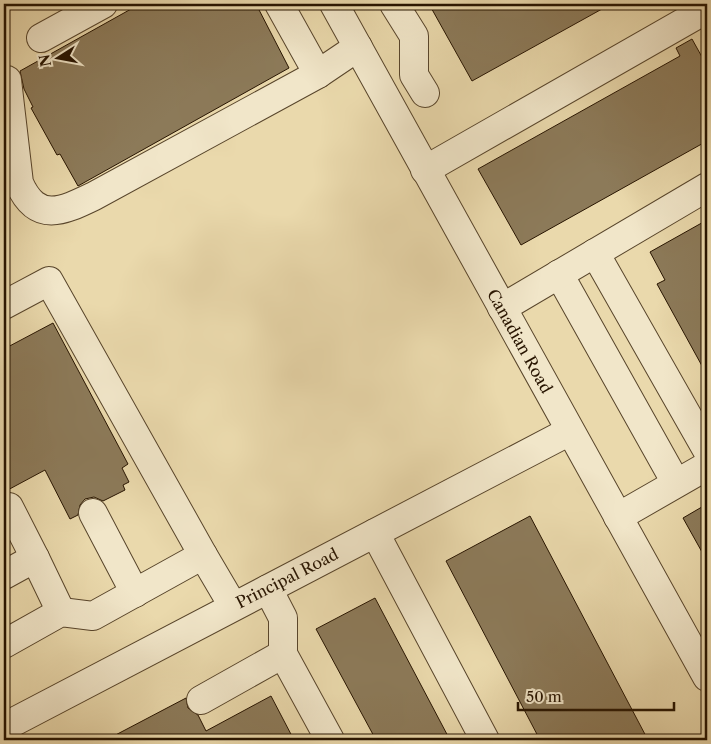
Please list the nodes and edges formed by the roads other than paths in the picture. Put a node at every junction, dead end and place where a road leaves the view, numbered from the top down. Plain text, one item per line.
1 (103, 4) edge
2 (279, 4) edge
3 (334, 4) edge
4 (394, 4) edge
5 (707, 9) edge
6 (41, 38) dead end
7 (358, 47) junction
8 (318, 74) junction
9 (7, 80) dead end
10 (425, 93) dead end
11 (425, 170) junction
12 (707, 187) edge
13 (595, 253) junction
14 (559, 274) junction
15 (4, 305) edge
16 (502, 308) junction
17 (570, 431) junction
18 (707, 450) edge
19 (707, 466) edge
20 (676, 483) junction
21 (9, 507) dead end
22 (93, 513) dead end
23 (618, 517) junction
24 (375, 533) junction
25 (203, 555) junction
26 (35, 558) junction
27 (4, 575) edge
28 (268, 589) junction
29 (135, 593) junction
30 (233, 606) junction
31 (62, 612) junction
32 (4, 644) edge
33 (283, 654) junction
34 (707, 677) edge
35 (200, 700) dead end
36 (4, 727) edge
37 (330, 740) edge
38 (486, 740) edge

1 - 6 street
2 - 8 street
3 - 7 street, Canadian Road
4 - 10 street
5 - 11 street
7 - 8 street
7 - 11 street, Canadian Road
8 - 9 street
11 - 16 street, Canadian Road
12 - 13 street
13 - 14 street
13 - 18 street
14 - 16 street
14 - 20 street
15 - 25 street
16 - 17 street, Canadian Road
17 - 23 street, Canadian Road
17 - 24 street, Principal Road
19 - 20 street
20 - 23 street
21 - 26 street
22 - 29 street
23 - 34 street, Canadian Road
24 - 28 street, Principal Road
24 - 38 street
25 - 29 street
25 - 30 street
26 - 27 street
26 - 31 street
28 - 30 street, Principal Road
28 - 33 street
29 - 31 street
30 - 36 street, Principal Road
31 - 32 street
33 - 35 street
33 - 37 street

